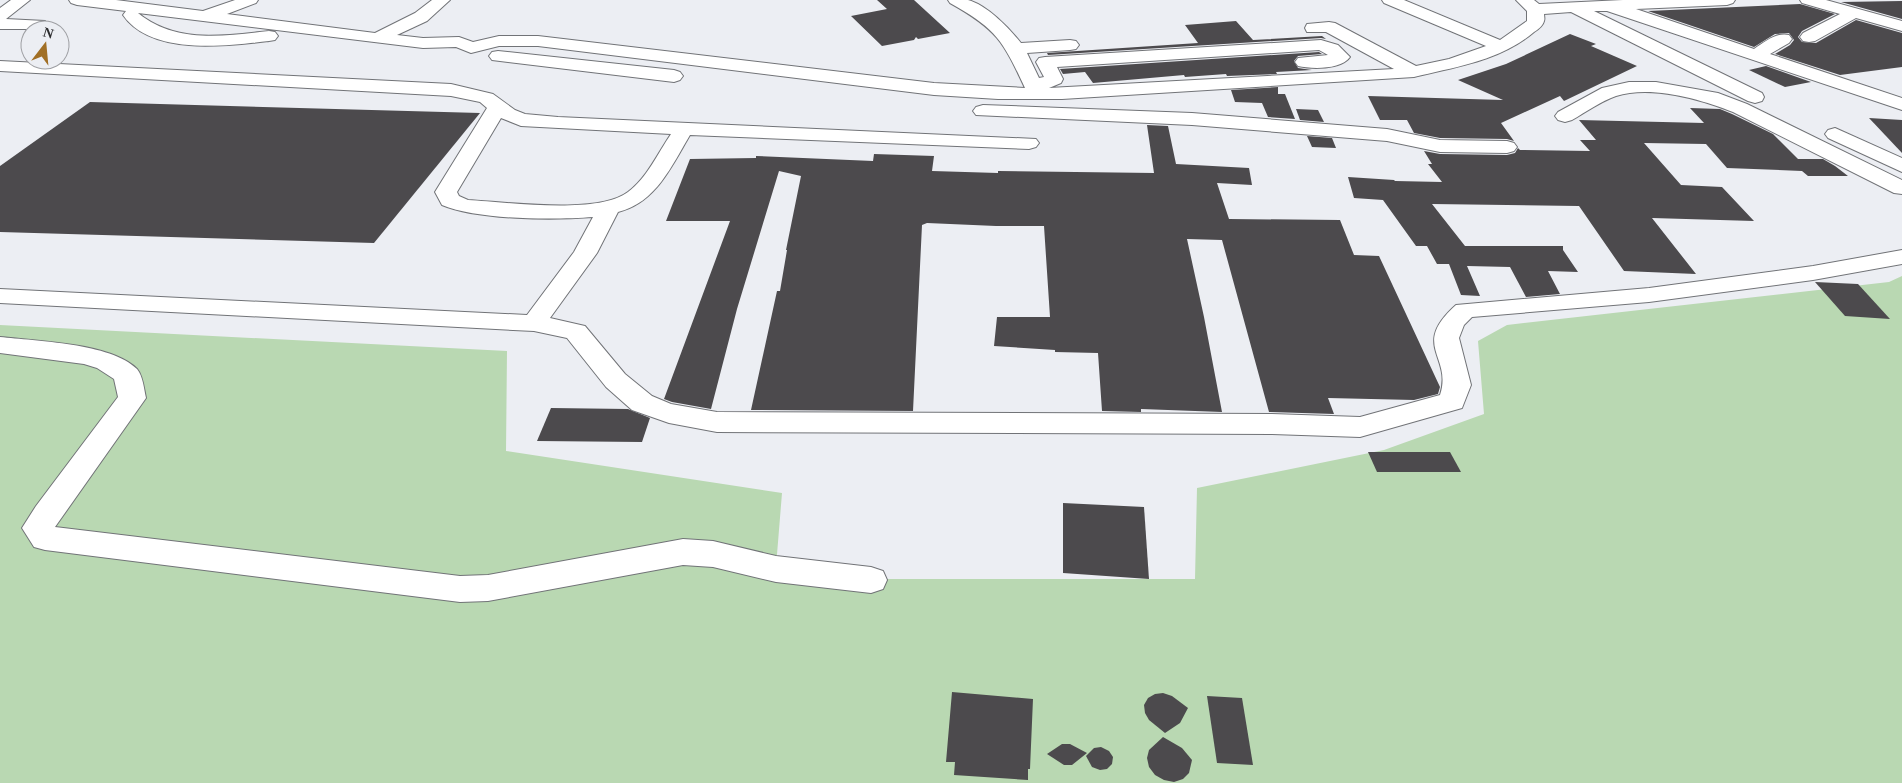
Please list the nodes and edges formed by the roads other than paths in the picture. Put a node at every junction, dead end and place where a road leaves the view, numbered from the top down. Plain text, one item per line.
1 (22, 0) edge
2 (76, 0) edge
3 (194, 0) edge
4 (250, 0) edge
5 (442, 0) edge
6 (956, 0) edge
7 (1390, 0) edge
8 (1727, 0) edge
9 (1808, 0) edge
10 (1620, 4) edge
11 (1530, 5) edge
12 (206, 8) edge
13 (1575, 8) junction
14 (1854, 13) junction
15 (0, 16) edge
16 (131, 16) dead end
17 (0, 24) edge
18 (20, 25) edge
19 (1902, 26) edge
20 (302, 29) junction
21 (1299, 29) dead end
22 (1260, 32) dead end
23 (1809, 37) dead end
24 (377, 38) junction
25 (1783, 39) dead end
26 (1500, 46) junction
27 (471, 48) junction
28 (1016, 49) junction
29 (1229, 50) junction
30 (1756, 55) junction
31 (1153, 62) junction
32 (0, 66) edge
33 (1242, 66) junction
34 (1414, 72) junction
35 (688, 78) dead end
36 (1035, 91) junction
37 (1902, 104) edge
38 (498, 106) junction
39 (967, 111) dead end
40 (1565, 116) dead end
41 (1796, 116) dead end
42 (1822, 128) dead end
43 (684, 129) junction
44 (1029, 143) dead end
45 (1507, 146) dead end
46 (1902, 166) edge
47 (1902, 188) edge
48 (608, 210) junction
49 (1902, 257) edge
50 (0, 296) edge
51 (534, 323) junction
52 (0, 345) edge
53 (871, 580) dead end

1 - 15 street
2 - 12 street
3 - 12 street
4 - 12 street
5 - 24 street
6 - 28 street
7 - 26 street
8 - 10 street
9 - 14 street
10 - 13 street
10 - 30 street
11 - 13 street
11 - 26 street
12 - 20 street
13 - 41 street
14 - 19 street
14 - 23 street
16 - 20 street
17 - 18 street
20 - 24 street
21 - 34 street
22 - 28 street
24 - 27 street
25 - 30 street
26 - 34 street
27 - 35 street
27 - 36 street
28 - 36 street
29 - 31 street
29 - 33 street
29 - 33 street
30 - 37 street
31 - 33 street
31 - 36 street
32 - 38 street
34 - 36 street
38 - 43 street
38 - 48 street
39 - 45 street
40 - 47 street
42 - 46 street
43 - 44 street
43 - 48 street
48 - 51 street
49 - 51 street
50 - 51 street
52 - 53 street

